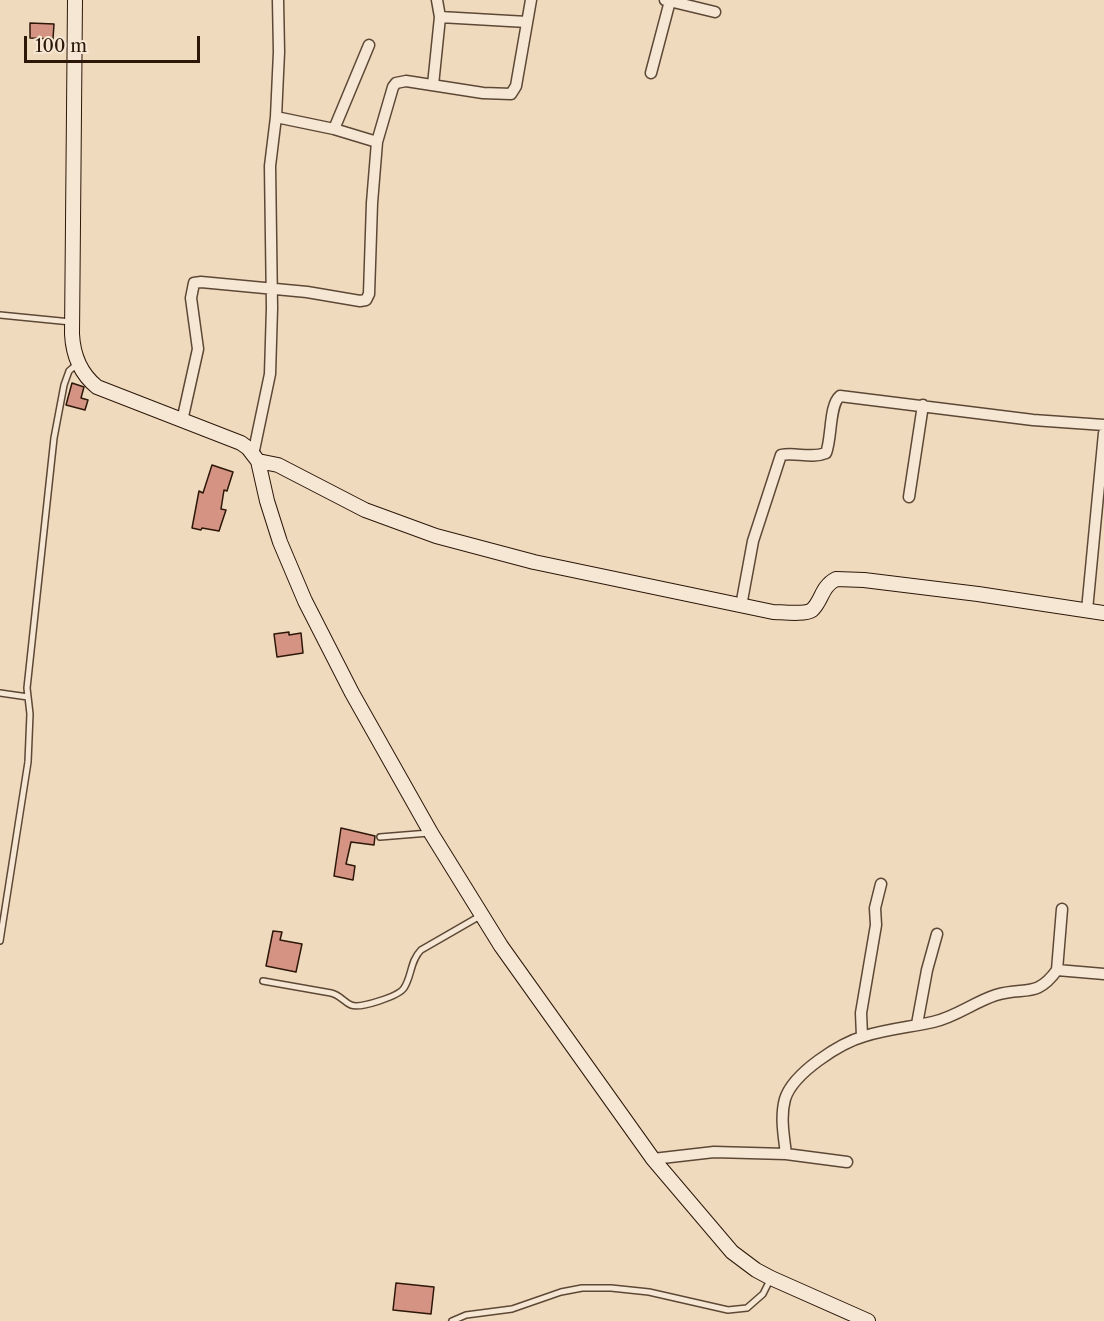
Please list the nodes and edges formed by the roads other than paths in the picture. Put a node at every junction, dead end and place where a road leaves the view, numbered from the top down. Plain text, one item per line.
1 (75, 0) edge
2 (278, 0) edge
3 (437, 0) edge
4 (531, 0) edge
5 (667, 1) edge
6 (714, 12) dead end
7 (440, 17) junction
8 (527, 22) junction
9 (369, 45) dead end
10 (651, 73) dead end
11 (433, 85) junction
12 (276, 117) junction
13 (334, 129) junction
14 (377, 142) junction
15 (271, 289) junction
16 (0, 315) edge
17 (72, 322) junction
18 (78, 363) junction
19 (923, 405) junction
20 (182, 421) junction
21 (1104, 425) edge
22 (1104, 433) edge
23 (256, 458) junction
24 (909, 497) dead end
25 (1099, 532) edge
26 (741, 606) junction
27 (1087, 610) junction
28 (1104, 613) edge
29 (0, 693) edge
30 (28, 697) junction
31 (431, 832) junction
32 (380, 837) dead end
33 (881, 884) dead end
34 (1062, 909) dead end
35 (482, 915) junction
36 (937, 934) dead end
37 (0, 941) edge
38 (1057, 970) junction
39 (1104, 974) edge
40 (263, 981) dead end
41 (917, 1024) junction
42 (862, 1036) junction
43 (786, 1154) junction
44 (653, 1159) junction
45 (847, 1162) dead end
46 (771, 1278) junction
47 (452, 1321) edge
48 (868, 1321) edge

1 - 17 main road
2 - 12 street
3 - 7 street
4 - 8 street
5 - 6 street
5 - 10 street
7 - 8 street
7 - 11 street
8 - 11 street
9 - 13 street
11 - 14 street
12 - 13 street
12 - 15 street
13 - 14 street
14 - 15 street
15 - 20 street
15 - 23 street
16 - 17 lane
17 - 18 main road
18 - 20 main road
18 - 30 lane
19 - 21 street
19 - 24 street
19 - 26 street
20 - 23 main road
22 - 25 street
23 - 26 main road
23 - 31 main road
25 - 27 street
26 - 27 main road
27 - 28 main road
29 - 30 lane
30 - 37 lane
31 - 32 lane
31 - 35 main road
33 - 42 street
34 - 38 street
35 - 40 lane
35 - 44 main road
36 - 41 street
38 - 39 street
38 - 41 street
41 - 42 street
42 - 43 street
43 - 44 street
43 - 45 street
44 - 46 main road
46 - 47 lane
46 - 48 main road

